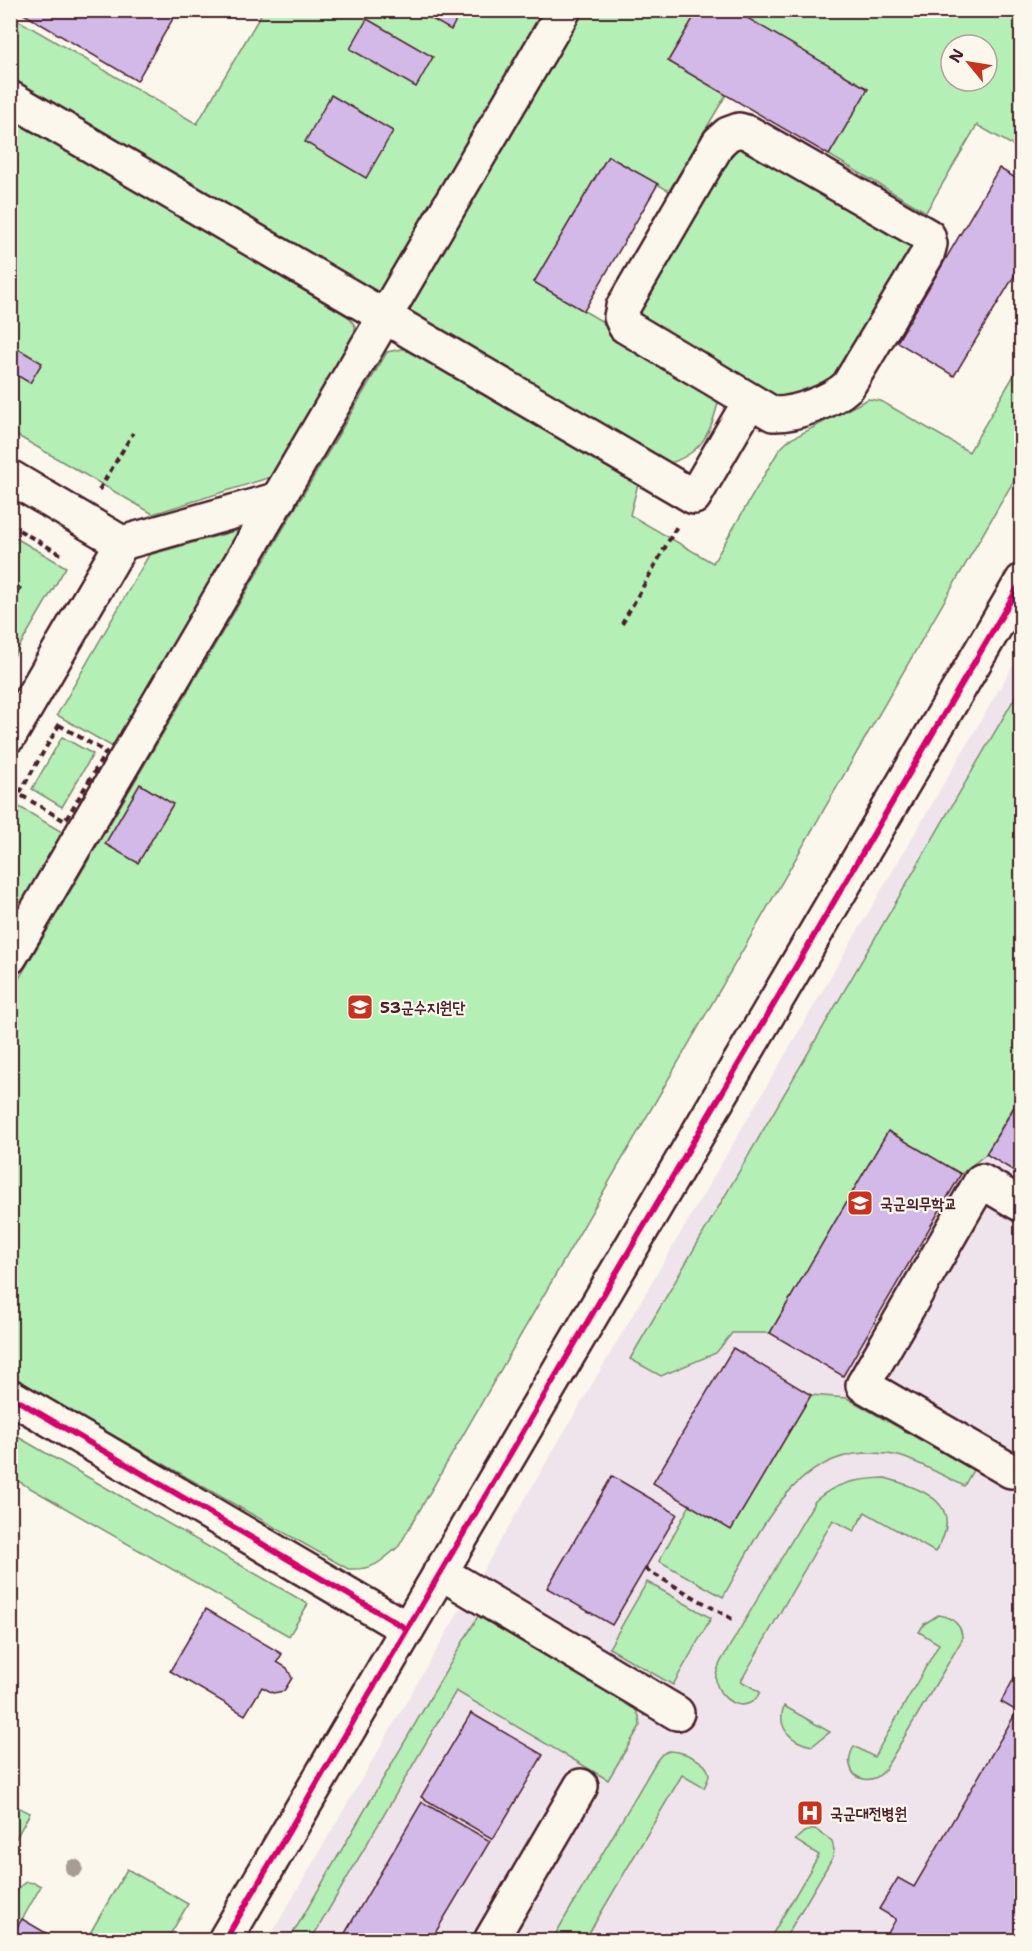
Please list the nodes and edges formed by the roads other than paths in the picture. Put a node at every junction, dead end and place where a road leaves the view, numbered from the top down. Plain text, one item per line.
1 (564, 10) edge
2 (10, 98) edge
3 (383, 317) junction
4 (750, 401) junction
5 (10, 477) edge
6 (279, 499) junction
7 (122, 543) junction
8 (1022, 581) edge
9 (10, 735) edge
10 (10, 957) edge
11 (1022, 1205) edge
12 (10, 1396) edge
13 (1011, 1470) dead end
14 (440, 1572) junction
15 (407, 1629) junction
16 (677, 1713) dead end
17 (581, 1786) dead end
18 (225, 1941) edge
19 (491, 1941) edge

1 - 3 street
2 - 3 street
3 - 4 street
3 - 6 street
4 - 4 street
5 - 7 street
6 - 7 street
6 - 10 street
7 - 9 street
8 - 14 street
11 - 13 street
12 - 15 street
14 - 15 street
14 - 16 street
15 - 18 street
17 - 19 street

